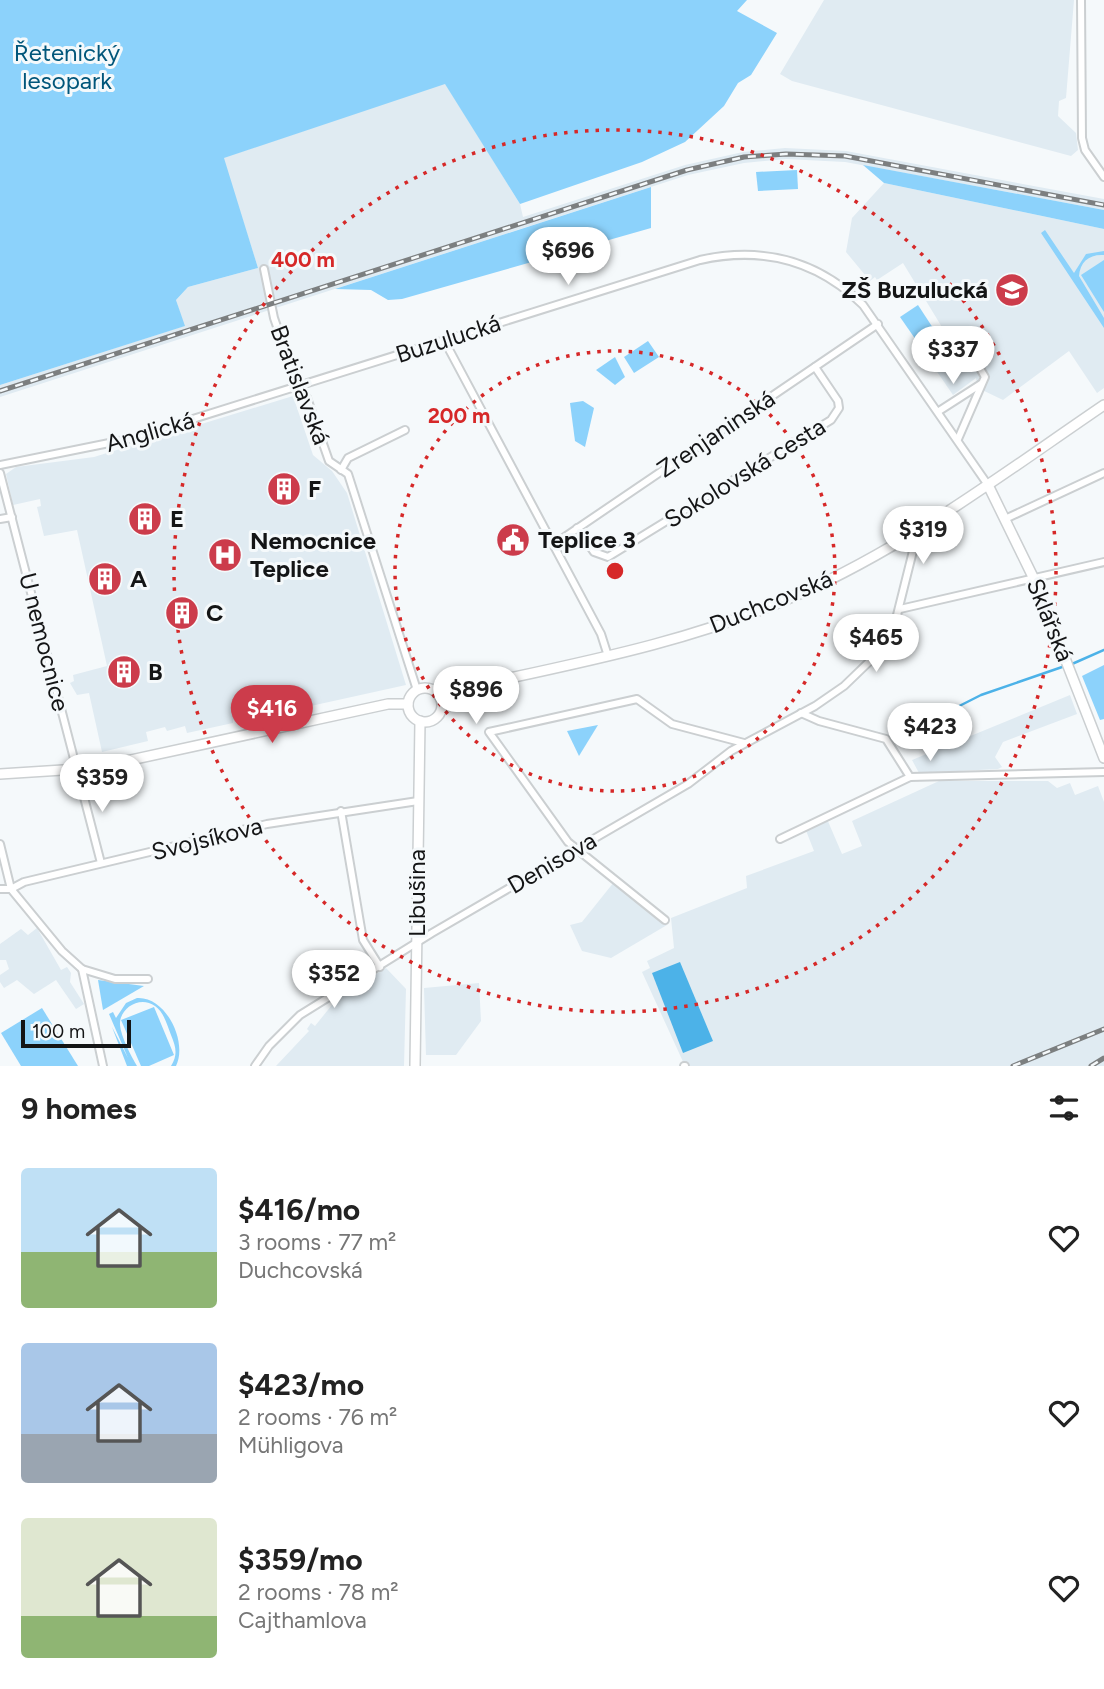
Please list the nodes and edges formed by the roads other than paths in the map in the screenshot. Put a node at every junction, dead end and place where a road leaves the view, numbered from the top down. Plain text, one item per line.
1 (1081, 0) edge
2 (1104, 177) edge
3 (264, 269) dead end
4 (878, 324) junction
5 (444, 340) junction
6 (978, 365) dead end
7 (815, 367) junction
8 (982, 383) junction
9 (298, 387) junction
10 (1104, 405) edge
11 (939, 411) junction
12 (405, 430) dead end
13 (958, 439) junction
14 (0, 465) edge
15 (341, 470) junction
16 (0, 473) edge
17 (1104, 473) edge
18 (988, 485) junction
19 (12, 517) junction
20 (0, 519) edge
21 (1005, 519) junction
22 (577, 528) junction
23 (913, 535) junction
24 (553, 545) junction
25 (1104, 562) edge
26 (1034, 579) junction
27 (900, 609) junction
28 (608, 656) junction
29 (416, 690) junction
30 (440, 697) junction
31 (408, 704) junction
32 (801, 713) junction
33 (421, 721) junction
34 (744, 743) junction
35 (1104, 758) edge
36 (77, 770) junction
37 (1104, 772) edge
38 (0, 774) edge
39 (909, 777) junction
40 (418, 801) junction
41 (341, 811) junction
42 (780, 839) dead end
43 (0, 844) edge
44 (577, 849) junction
45 (101, 863) junction
46 (6, 889) edge
47 (0, 896) edge
48 (665, 920) dead end
49 (417, 943) junction
50 (380, 967) junction
51 (82, 969) junction
52 (148, 979) dead end
53 (103, 1066) edge
54 (255, 1066) edge
55 (415, 1066) edge

1 - 2 street
3 - 9 street, Bratislavská
4 - 5 street, Buzulucká
4 - 7 street, Zrenjaninská
4 - 11 street, Buzulucká
5 - 9 street, Buzulucká
5 - 24 street
6 - 8 street
7 - 22 street, Zrenjaninská
7 - 22 street, Sokolovská cesta
8 - 11 street
8 - 13 street
9 - 14 street, Anglická
9 - 15 street, Bratislavská
10 - 18 main road, Duchcovská
11 - 13 street, Buzulucká
12 - 15 street
13 - 18 street, Buzulucká
15 - 29 street, Bratislavská
16 - 19 street, U nemocnice
17 - 21 street
18 - 21 main road, Sklářská
18 - 23 main road, Duchcovská
19 - 20 street
19 - 36 street, U nemocnice
21 - 26 main road, Sklářská
22 - 24 street, Zrenjaninská
23 - 27 street, Denisova
23 - 28 main road, Duchcovská
24 - 28 street
25 - 26 street
26 - 27 street
26 - 35 main road, Sklářská
27 - 32 street, Denisova
28 - 30 main road, Duchcovská
29 - 30 main road
29 - 31 main road
30 - 33 main road
31 - 33 main road
31 - 36 main road
32 - 34 street, Denisova
32 - 39 street
33 - 40 main road, Libušina
34 - 44 street, Denisova
34 - 44 street
36 - 38 main road
36 - 45 street, U nemocnice
37 - 39 street
39 - 42 street
40 - 41 street, Svojsíkova
40 - 49 main road, Libušina
41 - 45 street, Svojsíkova
41 - 50 street, Libušina
43 - 46 street
44 - 48 street
44 - 49 street, Denisova
45 - 46 street, Svojsíkova
46 - 47 street
46 - 51 street
49 - 50 street, Denisova
49 - 55 main road, Libušina
50 - 54 street, Denisova
51 - 52 street
51 - 53 street

